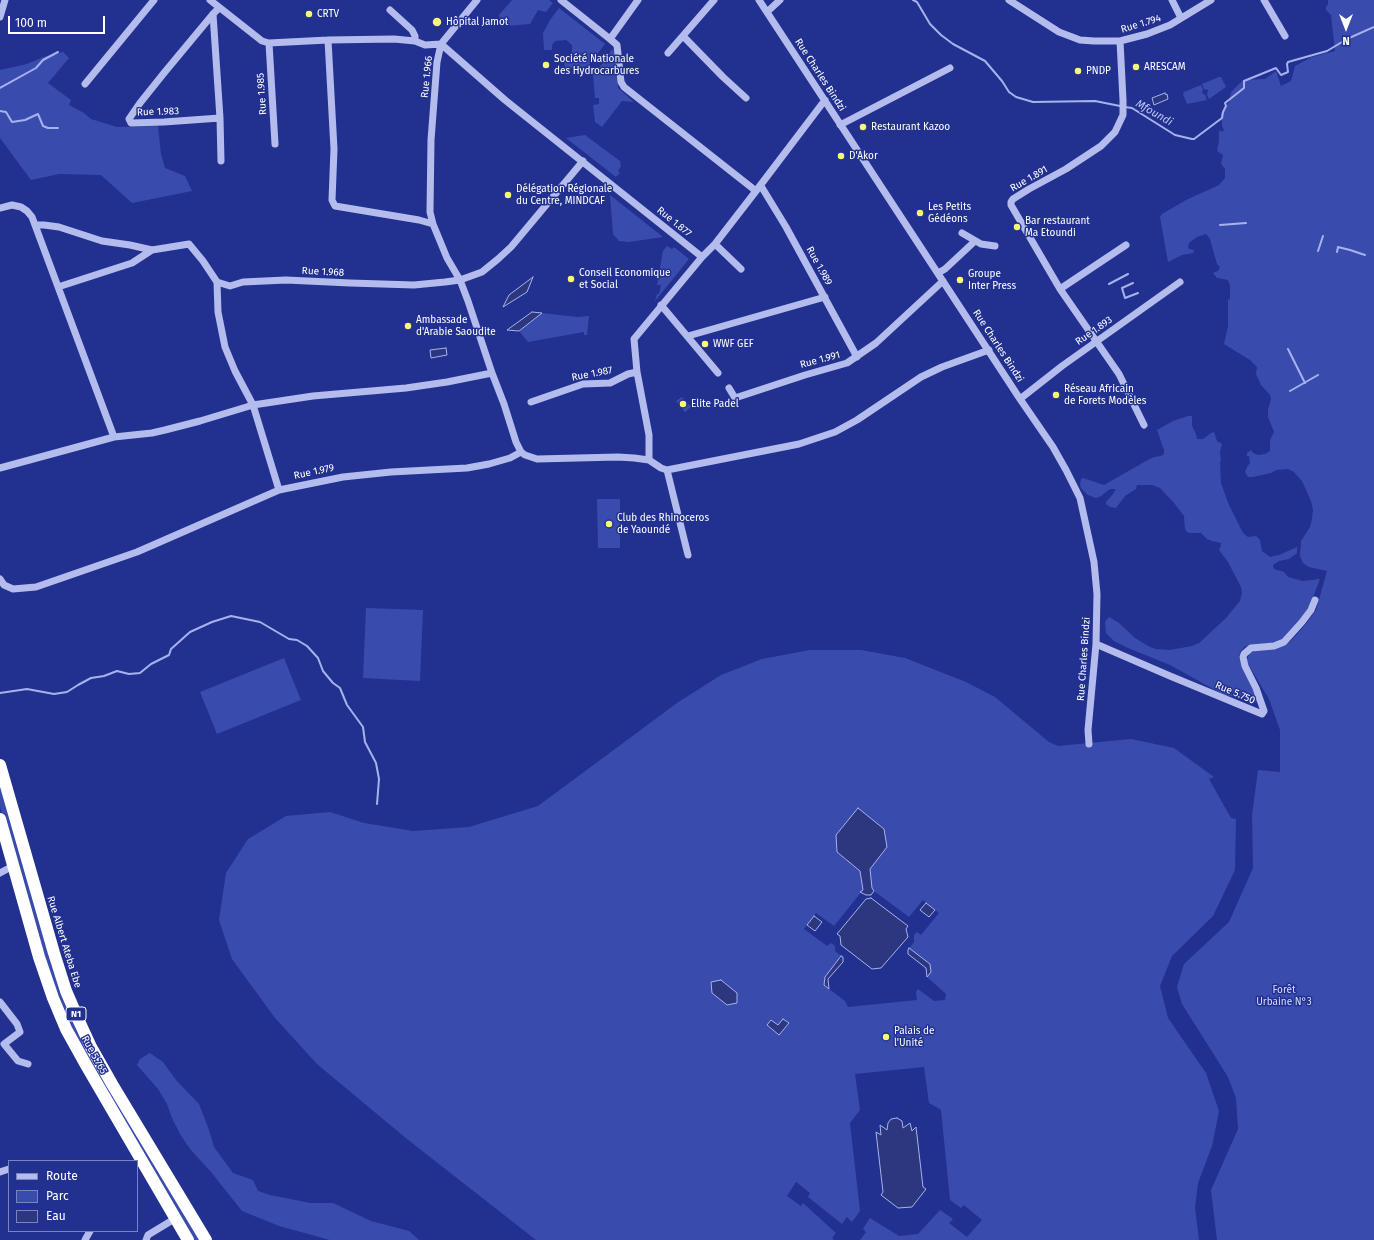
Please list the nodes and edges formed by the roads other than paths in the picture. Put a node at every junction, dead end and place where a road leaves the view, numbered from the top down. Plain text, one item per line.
1 (5, 0) edge
2 (154, 0) edge
3 (210, 0) edge
4 (477, 0) edge
5 (561, 0) edge
6 (638, 0) edge
7 (714, 0) edge
8 (759, 0) edge
9 (780, 0) edge
10 (1009, 0) edge
11 (1172, 0) edge
12 (1211, 0) edge
13 (1264, 0) edge
14 (219, 8) junction
15 (390, 10) dead end
16 (767, 12) junction
17 (213, 14) junction
18 (0, 17) edge
19 (1181, 18) junction
20 (683, 36) junction
21 (1285, 36) dead end
22 (610, 39) junction
23 (328, 40) junction
24 (1120, 41) junction
25 (415, 42) junction
26 (269, 43) junction
27 (441, 44) junction
28 (668, 53) dead end
29 (950, 68) dead end
30 (85, 84) dead end
31 (746, 98) dead end
32 (825, 100) junction
33 (220, 118) junction
34 (840, 125) junction
35 (275, 144) dead end
36 (221, 161) dead end
37 (583, 161) junction
38 (759, 189) junction
39 (0, 208) edge
40 (434, 224) junction
41 (35, 226) junction
42 (962, 233) dead end
43 (975, 241) junction
44 (715, 244) junction
45 (1126, 245) dead end
46 (995, 246) dead end
47 (152, 250) junction
48 (702, 257) junction
49 (740, 268) dead end
50 (938, 273) junction
51 (460, 280) junction
52 (943, 281) junction
53 (217, 282) junction
54 (1180, 282) dead end
55 (58, 287) junction
56 (1060, 289) junction
57 (825, 297) junction
58 (661, 305) junction
59 (688, 336) junction
60 (1096, 342) junction
61 (989, 350) junction
62 (857, 357) junction
63 (637, 372) junction
64 (492, 373) junction
65 (718, 373) dead end
66 (729, 388) dead end
67 (1020, 398) junction
68 (531, 402) dead end
69 (253, 405) junction
70 (1144, 425) dead end
71 (114, 437) junction
72 (521, 452) junction
73 (650, 460) junction
74 (0, 468) edge
75 (667, 470) junction
76 (279, 490) junction
77 (688, 555) dead end
78 (0, 579) edge
79 (1315, 600) dead end
80 (1096, 644) junction
81 (1089, 744) dead end
82 (0, 765) edge
83 (0, 819) edge
84 (13, 866) junction
85 (0, 873) edge
86 (0, 1002) edge
87 (28, 1064) dead end
88 (176, 1218) junction
89 (146, 1240) edge
90 (188, 1240) edge
91 (206, 1240) edge

1 - 18 street
2 - 30 street
3 - 14 street
4 - 27 street
5 - 22 street
6 - 22 street
7 - 20 street
8 - 16 street, Rue Charles Bindzi
9 - 16 street
10 - 24 street, Rue 1.794
11 - 19 street
12 - 19 street, Rue 1.794
13 - 21 street
14 - 17 street, Rue 1.983
14 - 26 street
15 - 25 street
16 - 32 street, Rue Charles Bindzi
17 - 33 street
17 - 33 street, Rue 1.983
19 - 24 street, Rue 1.794
20 - 28 street
20 - 31 street
22 - 38 street
23 - 25 street, Rue 1.966
23 - 26 street, Rue 1.966
23 - 40 street
24 - 56 street, Rue 1.891
25 - 27 street, Rue 1.966
26 - 35 street, Rue 1.985
27 - 37 street, Rue 1.877
27 - 40 street, Rue 1.966
29 - 34 street
32 - 34 street, Rue Charles Bindzi
32 - 38 street
33 - 36 street
34 - 50 street, Rue Charles Bindzi
37 - 48 street, Rue 1.877
37 - 51 street, Rue 1.968
38 - 44 street
38 - 57 street, Rue 1.989
39 - 41 street
40 - 51 street, Rue 1.966
41 - 47 street
41 - 55 street
42 - 43 street
43 - 46 street
43 - 50 street
44 - 48 street
44 - 49 street
45 - 56 street
47 - 53 street
47 - 55 street
48 - 58 street
50 - 52 street, Rue Charles Bindzi
51 - 53 street, Rue 1.968
51 - 64 street, Rue 1.966
52 - 61 street, Rue Charles Bindzi
52 - 62 street, Rue 1.991
53 - 69 street
54 - 60 street, Rue 1.893
55 - 71 street
56 - 60 street, Rue 1.891
57 - 59 street
57 - 62 street, Rue 1.989
58 - 59 street
58 - 63 street
59 - 65 street
60 - 67 street, Rue 1.893
60 - 70 street, Rue 1.891
61 - 67 street, Rue Charles Bindzi
61 - 75 street
62 - 66 street, Rue 1.991
63 - 68 street, Rue 1.987
63 - 73 street
64 - 69 street
64 - 72 street, Rue 1.966
67 - 80 street, Rue Charles Bindzi
69 - 71 street
69 - 76 street
71 - 74 street
72 - 73 street
72 - 76 street, Rue 1.979
73 - 75 street
75 - 77 street
76 - 78 street, Rue 1.979
79 - 80 street, Rue 5.750
80 - 81 street, Rue Charles Bindzi
82 - 91 highway, Rue Albert Ateba Ebe / N1
83 - 84 highway, N1
84 - 85 street
84 - 88 highway, Rue 5.765 / N1
86 - 87 street
88 - 89 street
88 - 90 highway, Rue 5.765 / N1

